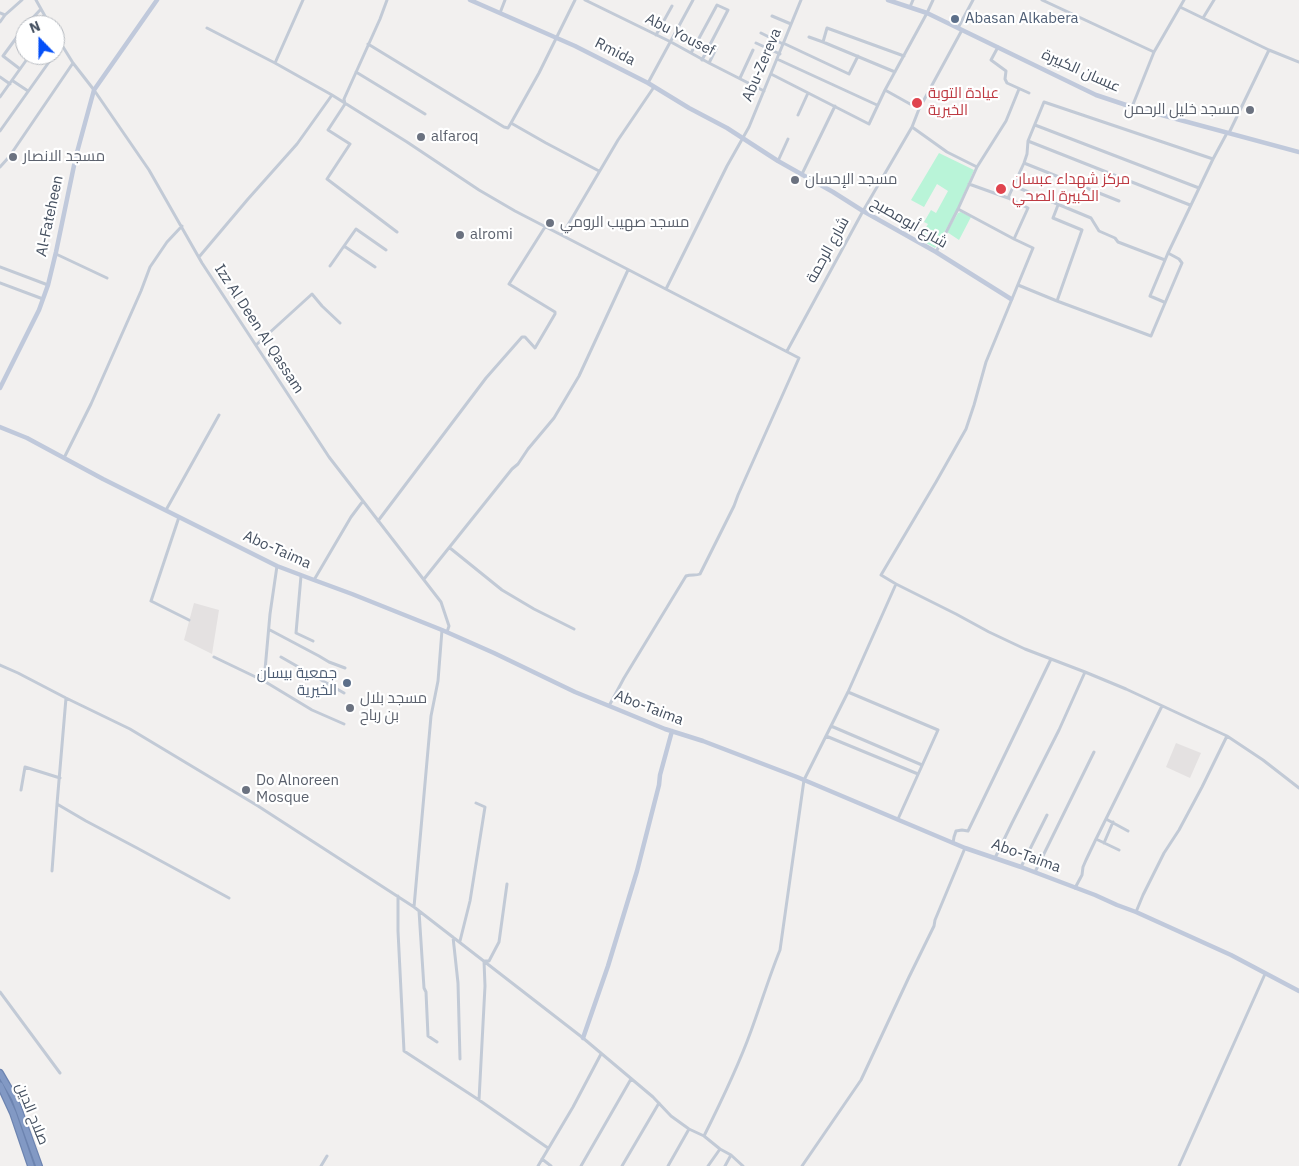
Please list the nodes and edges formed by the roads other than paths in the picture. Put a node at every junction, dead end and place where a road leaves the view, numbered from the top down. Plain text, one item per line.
1 (22, 0) edge
2 (36, 0) edge
3 (156, 0) edge
4 (303, 0) edge
5 (387, 0) edge
6 (470, 0) edge
7 (505, 0) edge
8 (575, 0) edge
9 (585, 0) edge
10 (693, 0) edge
11 (802, 0) edge
12 (888, 0) edge
13 (913, 0) edge
14 (933, 0) edge
15 (973, 0) edge
16 (1042, 0) edge
17 (1184, 0) edge
18 (1214, 0) edge
19 (897, 1) edge
20 (672, 6) dead end
21 (1180, 6) junction
22 (910, 7) junction
23 (40, 9) junction
24 (0, 13) edge
25 (500, 13) junction
26 (927, 14) junction
27 (5, 15) junction
28 (35, 15) edge
29 (44, 15) edge
30 (772, 16) dead end
31 (1203, 18) junction
32 (0, 22) edge
33 (792, 24) junction
34 (207, 28) dead end
35 (960, 30) junction
36 (761, 33) dead end
37 (656, 35) junction
38 (809, 37) dead end
39 (556, 38) junction
40 (15, 40) edge
41 (671, 42) junction
42 (823, 42) junction
43 (756, 43) dead end
44 (368, 44) junction
45 (783, 44) junction
46 (717, 47) dead end
47 (998, 47) junction
48 (65, 48) edge
49 (754, 50) dead end
50 (1269, 50) junction
51 (1154, 52) junction
52 (691, 53) junction
53 (780, 54) junction
54 (858, 56) junction
55 (904, 56) junction
56 (777, 59) junction
57 (702, 60) junction
58 (1299, 62) edge
59 (73, 63) junction
60 (275, 63) junction
61 (709, 63) junction
62 (23, 65) edge
63 (46, 65) edge
64 (20, 69) junction
65 (356, 72) junction
66 (895, 72) junction
67 (771, 74) junction
68 (0, 77) edge
69 (740, 78) junction
70 (13, 81) junction
71 (648, 83) junction
72 (10, 84) junction
73 (654, 86) junction
74 (1019, 89) junction
75 (94, 90) junction
76 (885, 90) junction
77 (764, 91) junction
78 (28, 92) junction
79 (808, 93) junction
80 (1029, 93) dead end
81 (332, 95) junction
82 (0, 97) edge
83 (345, 104) junction
84 (877, 105) junction
85 (834, 106) junction
86 (1132, 108) junction
87 (919, 109) junction
88 (425, 114) dead end
89 (798, 116) dead end
90 (511, 122) junction
91 (1035, 125) junction
92 (912, 127) junction
93 (0, 131) edge
94 (1228, 133) junction
95 (743, 138) junction
96 (788, 139) dead end
97 (1028, 141) junction
98 (1299, 152) edge
99 (1213, 159) junction
100 (778, 161) junction
101 (1024, 163) junction
102 (0, 167) edge
103 (977, 167) junction
104 (599, 171) junction
105 (802, 174) junction
106 (969, 184) junction
107 (1014, 186) junction
108 (1086, 188) junction
109 (1199, 188) junction
110 (1008, 198) junction
111 (1080, 199) dead end
112 (1119, 201) dead end
113 (1058, 205) junction
114 (1190, 205) junction
115 (958, 210) junction
116 (863, 211) junction
117 (182, 226) junction
118 (545, 227) junction
119 (397, 232) dead end
120 (562, 235) junction
121 (1014, 238) junction
122 (344, 246) junction
123 (386, 250) dead end
124 (936, 252) junction
125 (1168, 253) junction
126 (56, 254) junction
127 (199, 257) junction
128 (1165, 260) junction
129 (0, 266) edge
130 (330, 266) dead end
131 (375, 267) dead end
132 (628, 270) junction
133 (107, 278) dead end
134 (0, 283) edge
135 (48, 285) junction
136 (1018, 285) junction
137 (666, 289) junction
138 (43, 299) junction
139 (1011, 299) junction
140 (1057, 301) junction
141 (1164, 302) junction
142 (340, 323) dead end
143 (256, 345) junction
144 (787, 350) junction
145 (0, 388) edge
146 (219, 415) dead end
147 (0, 427) edge
148 (64, 458) junction
149 (363, 501) junction
150 (166, 510) junction
151 (180, 517) junction
152 (378, 521) junction
153 (450, 548) junction
154 (277, 566) junction
155 (301, 576) junction
156 (424, 579) junction
157 (314, 580) junction
158 (896, 584) junction
159 (189, 620) dead end
160 (574, 629) dead end
161 (269, 630) junction
162 (445, 631) junction
163 (313, 641) dead end
164 (214, 657) dead end
165 (281, 657) dead end
166 (1051, 659) junction
167 (0, 665) edge
168 (345, 668) dead end
169 (1084, 672) junction
170 (264, 681) junction
171 (848, 692) junction
172 (344, 693) dead end
173 (66, 698) junction
174 (609, 706) junction
175 (1162, 706) junction
176 (344, 724) dead end
177 (831, 726) junction
178 (672, 731) junction
179 (826, 736) junction
180 (1228, 736) junction
181 (1094, 752) dead end
182 (922, 765) junction
183 (918, 774) junction
184 (60, 778) junction
185 (804, 780) junction
186 (1299, 788) edge
187 (21, 790) dead end
188 (476, 803) dead end
189 (58, 804) junction
190 (1046, 815) dead end
191 (898, 818) junction
192 (1106, 819) junction
193 (1113, 822) junction
194 (1128, 831) dead end
195 (1096, 839) junction
196 (953, 843) junction
197 (1104, 843) junction
198 (965, 848) junction
199 (1118, 850) dead end
200 (995, 858) junction
201 (1021, 867) junction
202 (52, 871) dead end
203 (1035, 873) junction
204 (507, 884) dead end
205 (1075, 888) junction
206 (398, 896) junction
207 (229, 898) dead end
208 (414, 907) junction
209 (419, 911) junction
210 (1136, 912) junction
211 (453, 937) junction
212 (460, 942) junction
213 (484, 961) junction
214 (1266, 974) junction
215 (1299, 991) edge
216 (0, 992) edge
217 (583, 1038) junction
218 (437, 1042) dead end
219 (601, 1054) junction
220 (460, 1059) dead end
221 (0, 1072) edge
222 (60, 1073) dead end
223 (631, 1079) junction
224 (0, 1085) edge
225 (479, 1100) junction
226 (658, 1103) junction
227 (689, 1129) junction
228 (704, 1136) junction
229 (548, 1148) junction
230 (720, 1148) junction
231 (731, 1155) junction
232 (327, 1156) dead end
233 (542, 1159) junction
234 (31, 1166) edge
235 (39, 1166) edge
236 (321, 1166) edge
237 (538, 1166) edge
238 (550, 1166) edge
239 (581, 1166) edge
240 (622, 1166) edge
241 (668, 1166) edge
242 (708, 1166) edge
243 (725, 1166) edge
244 (742, 1166) edge
245 (802, 1166) edge
246 (1179, 1166) edge

1 - 27 street
2 - 23 street
3 - 75 street, Al-Fateheen
4 - 60 street
5 - 44 street
6 - 25 street, Rmida
7 - 25 street
8 - 39 street
9 - 37 street, Abu Yousef
10 - 41 street
11 - 33 street, Abu-Zereva
12 - 19 street, عبسان الكبيرة
13 - 22 street
14 - 26 street
15 - 35 street, شارع الرحمة
16 - 51 street
17 - 21 street
18 - 31 street
19 - 22 street, عبسان الكبيرة
20 - 37 street
21 - 31 street
21 - 51 street
22 - 26 street, عبسان الكبيرة
23 - 28 street
23 - 29 street
24 - 27 street
25 - 39 street, Rmida
26 - 35 street, عبسان الكبيرة
26 - 55 street
27 - 32 street
30 - 33 street
31 - 50 street
33 - 45 street, Abu-Zereva
34 - 60 street
35 - 47 street, عبسان الكبيرة
35 - 87 street, شارع الرحمة
36 - 45 street
37 - 41 street, Abu Yousef
38 - 42 street
39 - 71 street, Rmida
39 - 90 street
40 - 64 street
41 - 52 street, Abu Yousef
41 - 71 street
42 - 54 street
42 - 55 street
43 - 53 street
44 - 65 street
44 - 90 street
45 - 53 street, Abu-Zereva
45 - 54 street
46 - 61 street
47 - 74 street
47 - 86 street, عبسان الكبيرة
48 - 59 street, Izz Al Deen Al Qassam
49 - 69 street
50 - 58 street
50 - 94 street
51 - 86 street
52 - 57 street, Abu Yousef
52 - 57 street
53 - 56 street, Abu-Zereva
54 - 66 street
55 - 66 street
56 - 67 street, Abu-Zereva
56 - 84 street
57 - 61 street, Abu Yousef
59 - 75 street, Izz Al Deen Al Qassam
59 - 102 street
60 - 81 street
61 - 69 street, Abu Yousef
62 - 64 street
63 - 78 street
64 - 70 street
65 - 83 street
65 - 88 street
66 - 76 street
67 - 77 street, Abu-Zereva
67 - 79 street
68 - 72 street
69 - 77 street, Abu Yousef
70 - 72 street
70 - 78 street
71 - 73 street, Rmida
72 - 82 street
73 - 95 street, Rmida
73 - 104 street
74 - 80 street
74 - 103 street
75 - 117 street, Izz Al Deen Al Qassam
75 - 126 street, Al-Fateheen
76 - 84 street
76 - 87 street
77 - 95 street, Abu-Zereva
78 - 93 street
79 - 85 street
79 - 89 street
81 - 83 street
81 - 127 street
83 - 118 street
83 - 119 street
84 - 85 street
85 - 105 street
86 - 94 street, عبسان الكبيرة
87 - 92 street, شارع الرحمة
90 - 104 street
91 - 97 street
91 - 99 street
91 - 109 street
92 - 103 street
92 - 116 street, شارع الرحمة
94 - 98 street, عبسان الكبيرة
94 - 99 street
95 - 100 street, شارع أبومصبح
95 - 137 street, Abu-Zereva
96 - 100 street
97 - 101 street
97 - 114 street
99 - 109 street
100 - 105 street, شارع أبومصبح
101 - 107 street
101 - 108 street
103 - 106 street
104 - 120 street
105 - 116 street, شارع أبومصبح
106 - 110 street
106 - 115 street
107 - 110 street
107 - 113 street
108 - 111 street
108 - 112 street
109 - 114 street
110 - 121 street
113 - 128 street
113 - 140 street
114 - 125 street
115 - 121 street
115 - 124 street
116 - 124 street, شارع أبومصبح
116 - 144 street, شارع الرحمة
117 - 127 street, Izz Al Deen Al Qassam
117 - 148 street
118 - 120 street
118 - 152 street
120 - 132 street
121 - 136 street
122 - 123 street
122 - 130 street
122 - 131 street
124 - 139 street, شارع أبومصبح
125 - 128 street
125 - 141 street
126 - 133 street
126 - 135 street, Al-Fateheen
127 - 143 street, Izz Al Deen Al Qassam
128 - 141 street
129 - 135 street
132 - 137 street
132 - 153 street
134 - 138 street
135 - 138 street, Al-Fateheen
136 - 139 street
136 - 140 street
137 - 144 street
138 - 145 street, Al-Fateheen
139 - 158 street
140 - 141 street
142 - 143 street
143 - 149 street, Izz Al Deen Al Qassam
144 - 174 street
146 - 150 street
147 - 148 street, Abo-Taima
148 - 150 street, Abo-Taima
149 - 152 street, Izz Al Deen Al Qassam
149 - 157 street
150 - 151 street, Abo-Taima
151 - 154 street, Abo-Taima
151 - 159 street
152 - 156 street, Izz Al Deen Al Qassam
153 - 156 street
153 - 160 street
154 - 155 street, Abo-Taima
154 - 161 street
155 - 157 street, Abo-Taima
155 - 163 street
156 - 162 street, Izz Al Deen Al Qassam
157 - 162 street, Abo-Taima
158 - 166 street
158 - 171 street
161 - 168 street
161 - 170 street
162 - 174 street, Abo-Taima
162 - 208 street, Izz Al Deen Al Qassam
164 - 170 street
165 - 172 street
166 - 169 street
166 - 196 street
167 - 173 street
169 - 175 street
169 - 200 street
170 - 176 street
171 - 177 street
171 - 182 street
173 - 184 street
173 - 206 street
174 - 178 street, Abo-Taima
175 - 180 street
175 - 192 street
177 - 179 street
177 - 182 street
178 - 185 street, Abo-Taima
178 - 217 street
179 - 183 street
179 - 185 street
180 - 186 street
180 - 210 street
181 - 203 street
182 - 183 street
183 - 191 street
184 - 187 street
184 - 189 street
185 - 191 street, Abo-Taima
185 - 228 street
188 - 212 street
189 - 202 street
189 - 207 street
190 - 201 street
191 - 196 street, Abo-Taima
192 - 193 street
192 - 195 street
193 - 194 street
193 - 197 street
195 - 197 street
195 - 205 street
196 - 198 street, Abo-Taima
197 - 199 street
198 - 200 street, Abo-Taima
198 - 245 street
200 - 201 street, Abo-Taima
201 - 203 street, Abo-Taima
203 - 205 street, Abo-Taima
204 - 213 street
205 - 210 street, Abo-Taima
206 - 208 street
206 - 225 street
208 - 209 street
209 - 211 street
209 - 218 street
210 - 214 street, Abo-Taima
211 - 212 street
211 - 220 street
212 - 213 street
213 - 217 street
213 - 225 street
214 - 215 street, Abo-Taima
214 - 246 street
216 - 222 street
217 - 219 street
219 - 223 street
219 - 229 street
221 - 235 highway, صلاح الدين
223 - 226 street
223 - 239 street
224 - 234 highway, صلاح الدين
225 - 229 street
226 - 227 street
226 - 240 street
227 - 228 street
227 - 241 street
228 - 230 street
229 - 233 street
230 - 231 street
230 - 242 street
231 - 243 street
231 - 244 street
232 - 236 street
233 - 237 street
233 - 238 street

